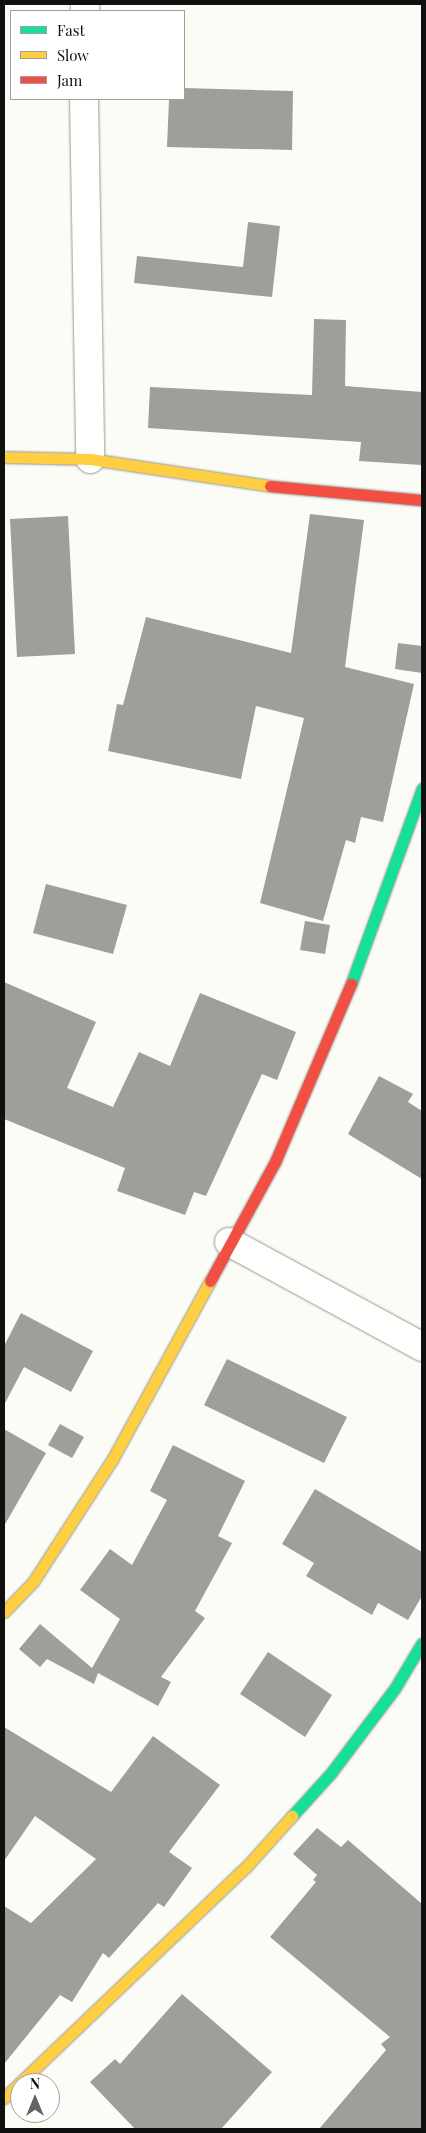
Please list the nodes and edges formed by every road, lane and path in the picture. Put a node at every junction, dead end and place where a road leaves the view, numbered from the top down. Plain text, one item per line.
1 (84, 100) edge
2 (4, 456) edge
3 (90, 460) junction
4 (422, 500) edge
5 (422, 789) edge
6 (229, 1242) junction
7 (422, 1347) edge
8 (4, 1612) edge
9 (422, 1644) edge
10 (4, 2098) edge

1 - 3 street
2 - 3 street
3 - 4 street
5 - 6 street
6 - 7 street
6 - 8 street
9 - 10 street

